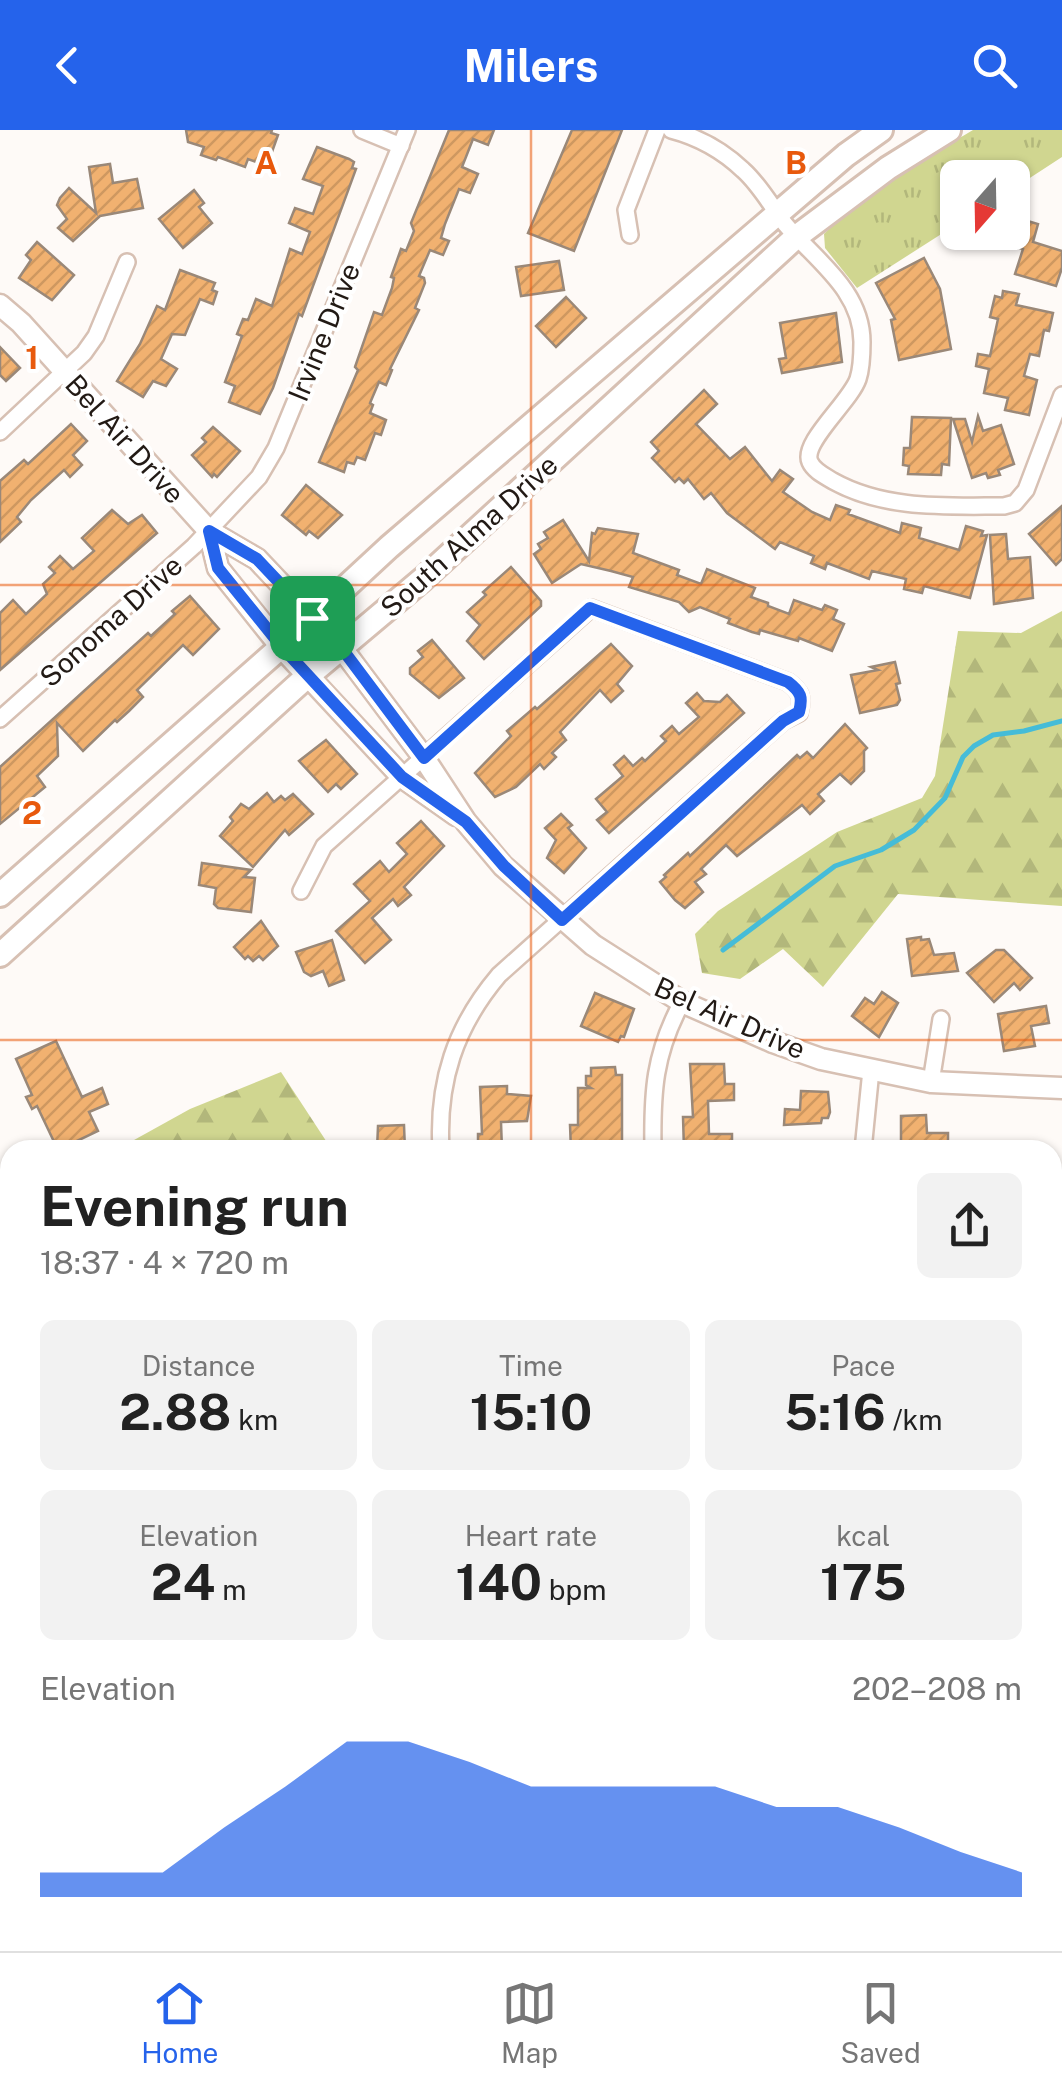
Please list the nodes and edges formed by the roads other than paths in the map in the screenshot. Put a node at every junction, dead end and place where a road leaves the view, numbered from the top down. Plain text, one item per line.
1 (362, 130) edge
2 (657, 130) edge
3 (671, 130) edge
4 (880, 130) edge
5 (949, 130) edge
6 (404, 138) edge
7 (777, 214) junction
8 (630, 235) dead end
9 (796, 237) junction
10 (127, 262) dead end
11 (0, 305) edge
12 (65, 373) junction
13 (1062, 395) edge
14 (0, 432) edge
15 (214, 526) junction
16 (312, 618) junction
17 (281, 646) junction
18 (343, 650) junction
19 (309, 677) junction
20 (0, 719) edge
21 (424, 758) junction
22 (402, 777) junction
23 (466, 822) junction
24 (301, 891) dead end
25 (0, 896) edge
26 (562, 920) junction
27 (0, 955) edge
28 (682, 1002) junction
29 (941, 1018) dead end
30 (871, 1070) junction
31 (931, 1082) junction
32 (1062, 1088) edge
33 (440, 1140) edge
34 (653, 1140) edge
35 (864, 1140) edge

1 - 6 street
2 - 8 street
3 - 7 street
4 - 7 main road, South Alma Drive
5 - 9 main road, South Alma Drive
6 - 15 street, Irvine Drive
7 - 9 street
7 - 16 main road, South Alma Drive
9 - 13 street
9 - 18 main road, South Alma Drive
10 - 12 street
11 - 12 street, Bel Air Drive
12 - 14 street
12 - 15 street, Bel Air Drive
15 - 16 street, Bel Air Drive
15 - 17 street, Bel Air Drive
15 - 20 street, Sonoma Drive
16 - 17 main road, South Alma Drive
16 - 18 street, Bel Air Drive
17 - 19 street, Bel Air Drive
17 - 25 main road, South Alma Drive
18 - 19 main road, South Alma Drive
18 - 21 street, Bel Air Drive
19 - 22 street, Bel Air Drive
19 - 27 main road, South Alma Drive
21 - 22 street
21 - 23 street, Bel Air Drive
21 - 26 street
22 - 23 street, Bel Air Drive
22 - 24 street
23 - 26 street, Bel Air Drive
26 - 28 street, Bel Air Drive
26 - 33 street
28 - 30 street, Bel Air Drive
28 - 34 street
29 - 31 street
30 - 31 street, Bel Air Drive
30 - 35 street
31 - 32 street, Bel Air Drive

